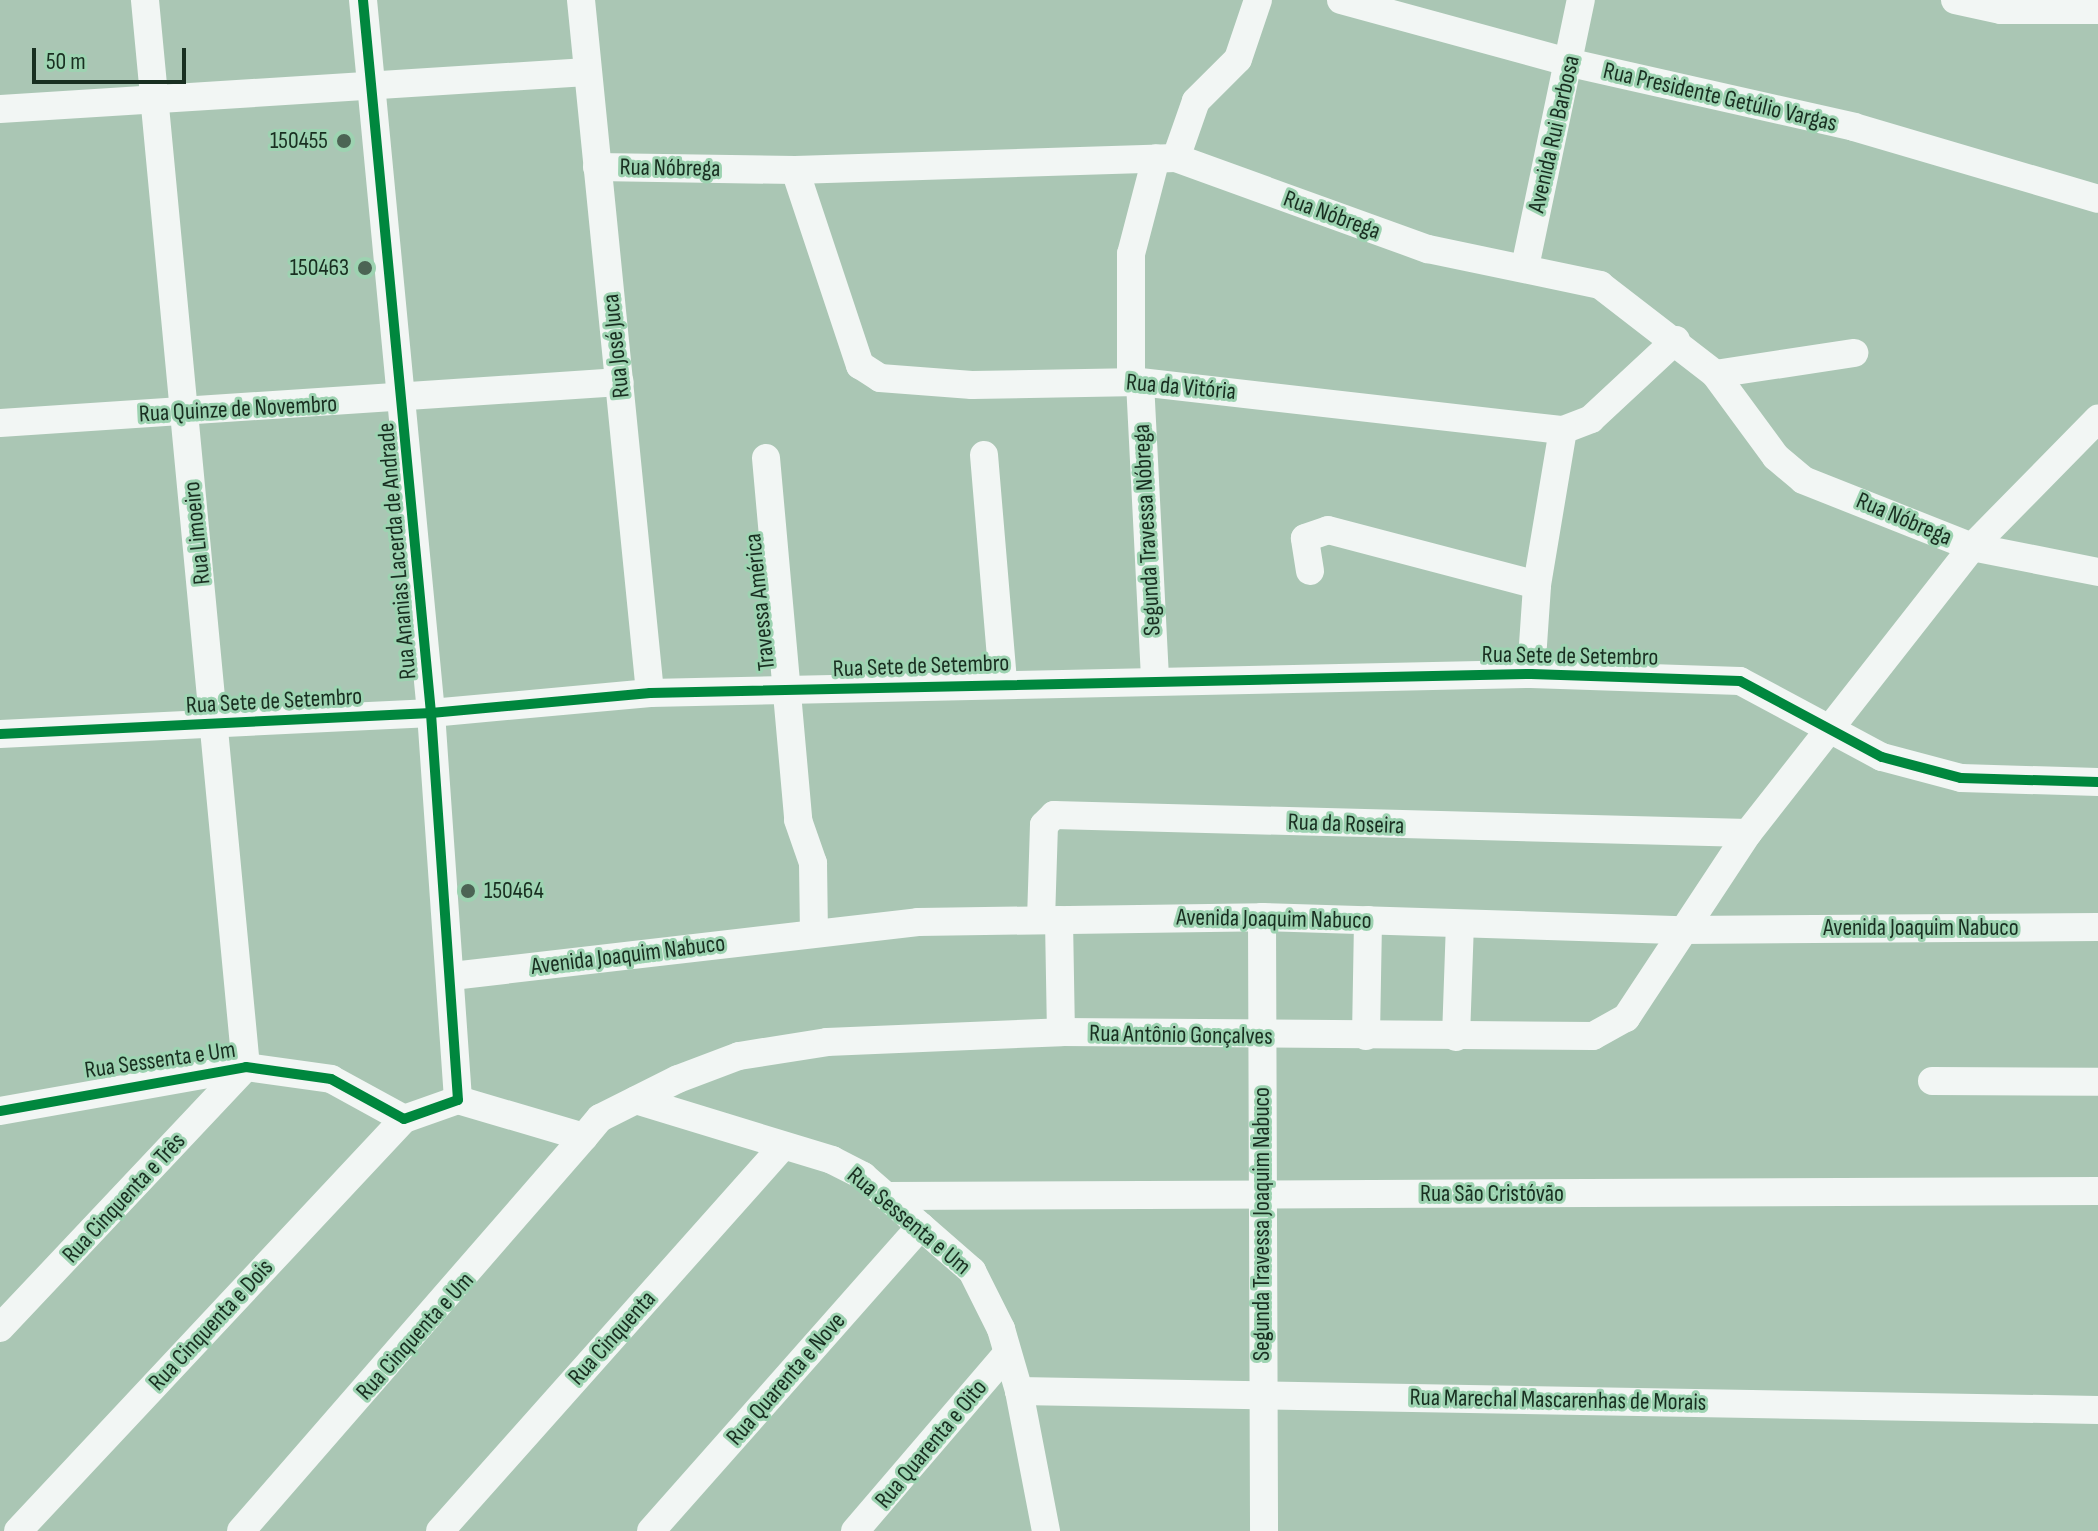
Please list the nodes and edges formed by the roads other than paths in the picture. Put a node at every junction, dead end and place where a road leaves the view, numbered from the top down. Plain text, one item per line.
1 (145, 0) edge
2 (363, 0) edge
3 (581, 0) edge
4 (1258, 0) edge
5 (1341, 0) edge
6 (1581, 0) edge
7 (1955, 0) edge
8 (2098, 10) edge
9 (1571, 63) junction
10 (587, 72) junction
11 (369, 86) junction
12 (157, 101) junction
13 (0, 109) edge
14 (1166, 158) junction
15 (597, 167) junction
16 (795, 170) junction
17 (2098, 199) edge
18 (1525, 267) junction
19 (1676, 340) junction
20 (1854, 353) dead end
21 (1715, 374) junction
22 (620, 382) junction
23 (1136, 382) junction
24 (403, 399) junction
25 (184, 413) junction
26 (2098, 419) edge
27 (0, 423) edge
28 (1563, 430) junction
29 (984, 455) dead end
30 (766, 458) dead end
31 (1972, 547) junction
32 (1310, 571) dead end
33 (2098, 572) edge
34 (1537, 585) junction
35 (1531, 674) junction
36 (1155, 679) junction
37 (1003, 683) junction
38 (789, 690) junction
39 (650, 693) junction
40 (431, 713) junction
41 (218, 724) junction
42 (1832, 730) junction
43 (0, 734) edge
44 (2098, 782) edge
45 (1748, 833) junction
46 (1262, 917) junction
47 (1050, 920) junction
48 (1368, 920) junction
49 (1460, 924) junction
50 (2098, 927) edge
51 (1682, 930) junction
52 (814, 932) junction
53 (452, 976) junction
54 (1061, 1032) junction
55 (1366, 1036) junction
56 (1262, 1037) junction
57 (1456, 1037) junction
58 (246, 1067) junction
59 (1932, 1081) dead end
60 (2098, 1082) edge
61 (458, 1100) junction
62 (636, 1100) junction
63 (0, 1111) edge
64 (404, 1119) junction
65 (584, 1137) junction
66 (783, 1146) junction
67 (2098, 1191) edge
68 (886, 1196) junction
69 (1261, 1196) junction
70 (921, 1226) junction
71 (0, 1328) edge
72 (1005, 1356) junction
73 (1019, 1391) junction
74 (1263, 1394) junction
75 (2098, 1410) edge
76 (18, 1531) edge
77 (241, 1531) edge
78 (440, 1531) edge
79 (651, 1531) edge
80 (855, 1531) edge
81 (1046, 1531) edge
82 (1264, 1531) edge

1 - 12 street, Rua Limoeiro
2 - 11 street, Rua Ananias Lacerda de Andrade
3 - 10 street, Rua José Juca
4 - 14 street, Segunda Travessa Nóbrega
5 - 9 street, Rua Presidente Getúlio Vargas
6 - 9 street, Avenida Rui Barbosa
7 - 8 street
9 - 17 street, Rua Presidente Getúlio Vargas
9 - 18 street, Avenida Rui Barbosa
10 - 11 street
10 - 15 street, Rua José Juca
11 - 12 street
11 - 24 street, Rua Ananias Lacerda de Andrade
12 - 13 street
12 - 25 street, Rua Limoeiro
14 - 16 street, Rua Nóbrega
14 - 18 street, Rua Nóbrega
14 - 23 street, Segunda Travessa Nóbrega
15 - 16 street, Rua Nóbrega
15 - 22 street, Rua José Juca
16 - 23 street, Rua da Vitória
18 - 19 street, Rua Nóbrega
19 - 21 street, Rua Nóbrega
19 - 28 street
20 - 21 street
21 - 31 street, Rua Nóbrega
22 - 24 street, Rua Quinze de Novembro
22 - 39 street, Rua José Juca
23 - 28 street, Rua da Vitória
23 - 36 street, Segunda Travessa Nóbrega
24 - 25 street, Rua Quinze de Novembro
24 - 40 street, Rua Ananias Lacerda de Andrade
25 - 27 street, Rua Quinze de Novembro
25 - 41 street, Rua Limoeiro
26 - 31 street, Rua Antônio Gonçalves
28 - 34 street
29 - 37 street
30 - 38 street, Travessa América
31 - 33 street, Rua Nóbrega
31 - 42 street, Rua Antônio Gonçalves
32 - 34 street
34 - 35 street
35 - 36 street, Rua Sete de Setembro
35 - 42 street, Rua Sete de Setembro
36 - 37 street, Rua Sete de Setembro
37 - 38 street, Rua Sete de Setembro
38 - 39 street, Rua Sete de Setembro
38 - 52 street, Travessa América
39 - 40 street, Rua Sete de Setembro
40 - 41 street, Rua Sete de Setembro
40 - 53 street, Rua Ananias Lacerda de Andrade
41 - 43 street, Rua Sete de Setembro
41 - 58 street, Rua Limoeiro
42 - 44 street, Rua Sete de Setembro
42 - 45 street, Rua Antônio Gonçalves
45 - 47 street, Rua da Roseira
45 - 51 street, Rua Antônio Gonçalves
46 - 47 street, Avenida Joaquim Nabuco
46 - 48 street, Avenida Joaquim Nabuco
46 - 56 street, Segunda Travessa Joaquim Nabuco
47 - 52 street, Avenida Joaquim Nabuco
47 - 54 street, Rua da Roseira
48 - 49 street, Avenida Joaquim Nabuco
48 - 55 street
49 - 51 street, Avenida Joaquim Nabuco
49 - 57 street
50 - 51 street, Avenida Joaquim Nabuco
51 - 57 street, Rua Antônio Gonçalves
52 - 53 street, Avenida Joaquim Nabuco
53 - 61 street, Rua Ananias Lacerda de Andrade
54 - 56 street, Rua Antônio Gonçalves
54 - 62 street, Rua Antônio Gonçalves
55 - 56 street, Rua Antônio Gonçalves
55 - 57 street, Rua Antônio Gonçalves
56 - 69 street, Segunda Travessa Joaquim Nabuco
58 - 63 street, Rua Sessenta e Um
58 - 64 street, Rua Sessenta e Um
58 - 71 street, Rua Cinquenta e Três
59 - 60 street
61 - 64 street
61 - 65 street
62 - 65 street
62 - 66 street, Rua Sessenta e Um
64 - 76 street, Rua Cinquenta e Dois
65 - 77 street, Rua Cinquenta e Um
66 - 68 street, Rua Sessenta e Um
66 - 78 street, Rua Cinquenta
67 - 69 street, Rua São Cristóvão
68 - 69 street, Rua São Cristóvão
68 - 70 street, Rua Sessenta e Um
69 - 74 street, Segunda Travessa Joaquim Nabuco
70 - 72 street, Rua Sessenta e Um
70 - 79 street, Rua Quarenta e Nove
72 - 73 street, Rua Sessenta e Um
72 - 80 street, Rua Quarenta e Oito
73 - 74 street, Rua Marechal Mascarenhas de Morais
73 - 81 street, Rua Sessenta e Um
74 - 75 street, Rua Marechal Mascarenhas de Morais
74 - 82 street, Segunda Travessa Joaquim Nabuco

